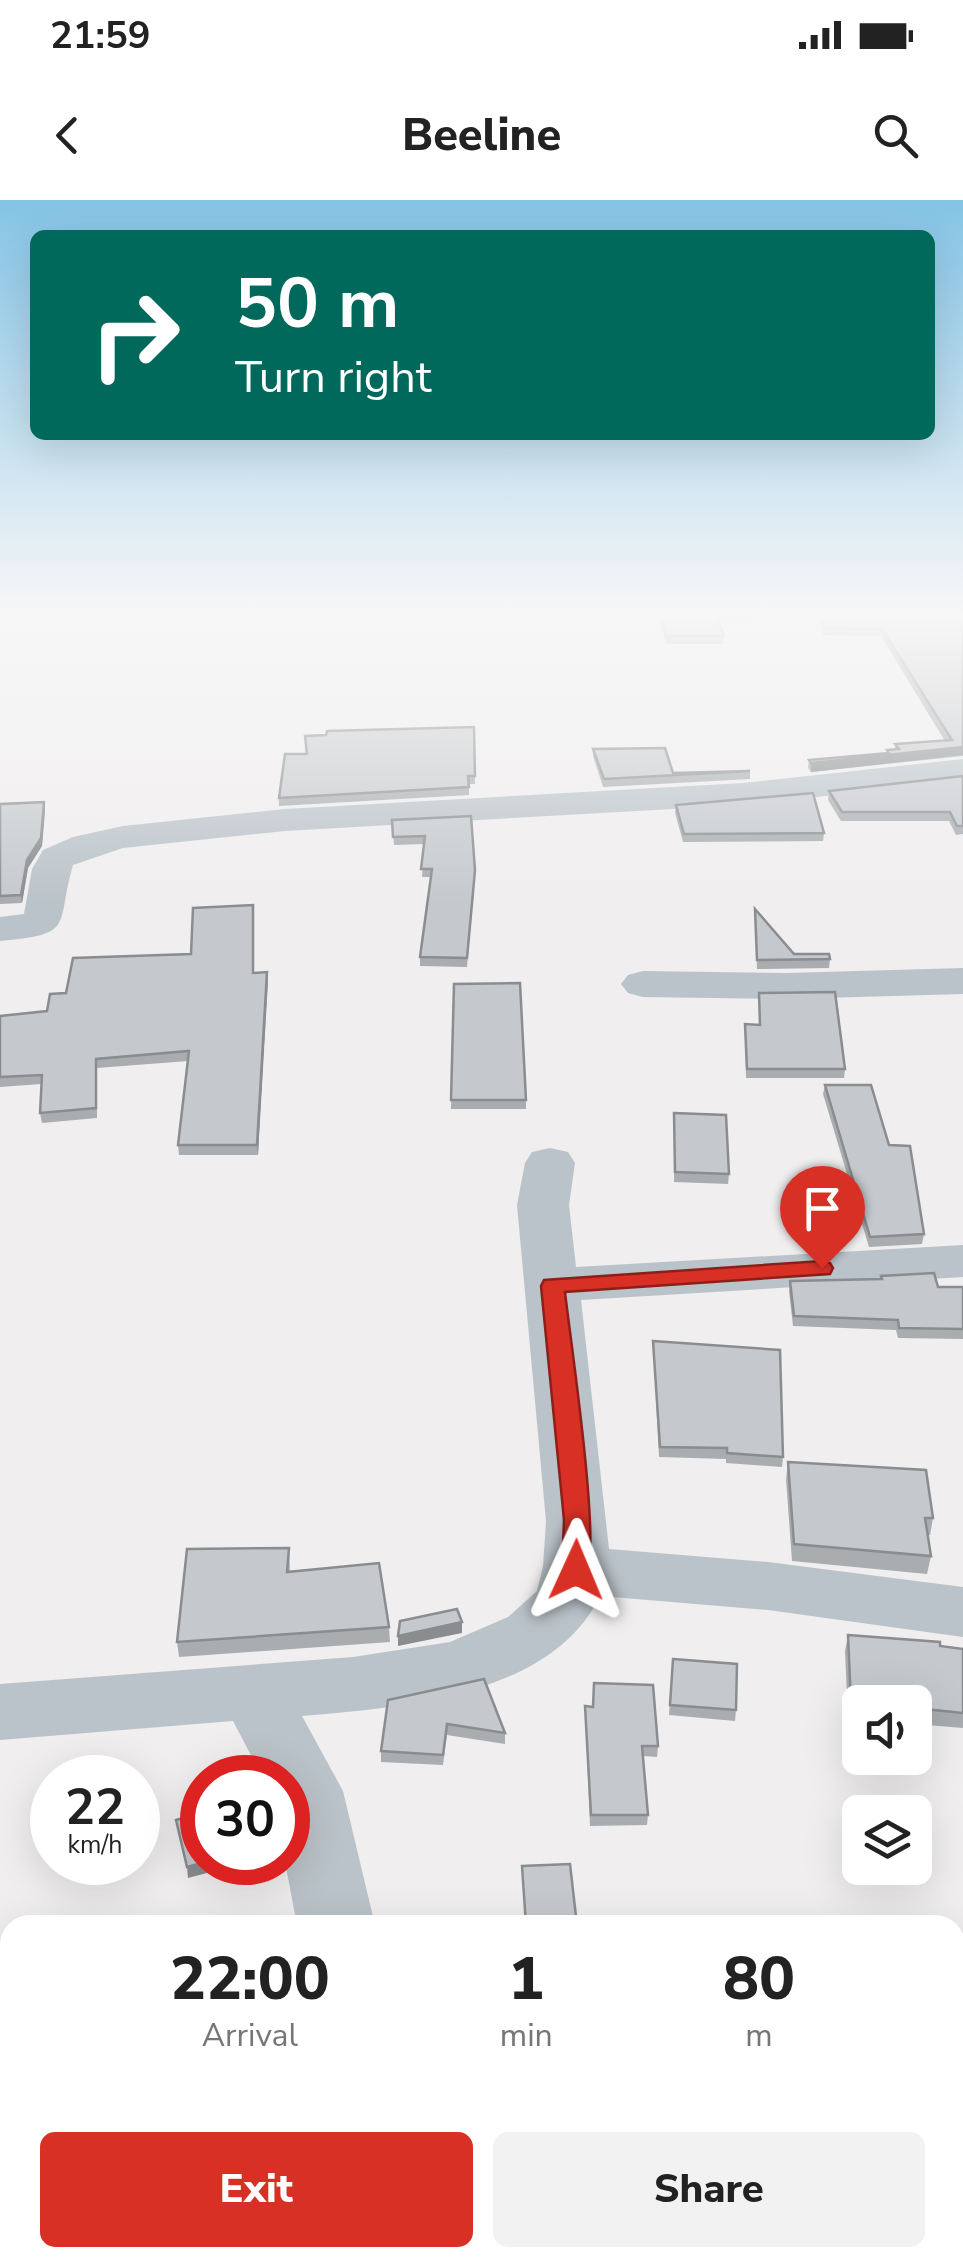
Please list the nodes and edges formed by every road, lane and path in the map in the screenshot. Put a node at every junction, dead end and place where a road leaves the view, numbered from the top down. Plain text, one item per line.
1 (963, 770) edge
2 (0, 929) edge
3 (963, 981) edge
4 (643, 984) dead end
5 (550, 1162) dead end
6 (963, 1261) edge
7 (552, 1286) junction
8 (576, 1570) junction
9 (963, 1612) edge
10 (253, 1692) junction
11 (0, 1712) edge
12 (334, 1915) edge

1 - 2 street
3 - 4 street
5 - 7 street
6 - 7 street
7 - 8 street
8 - 9 street
8 - 10 street
10 - 11 street
10 - 12 street

